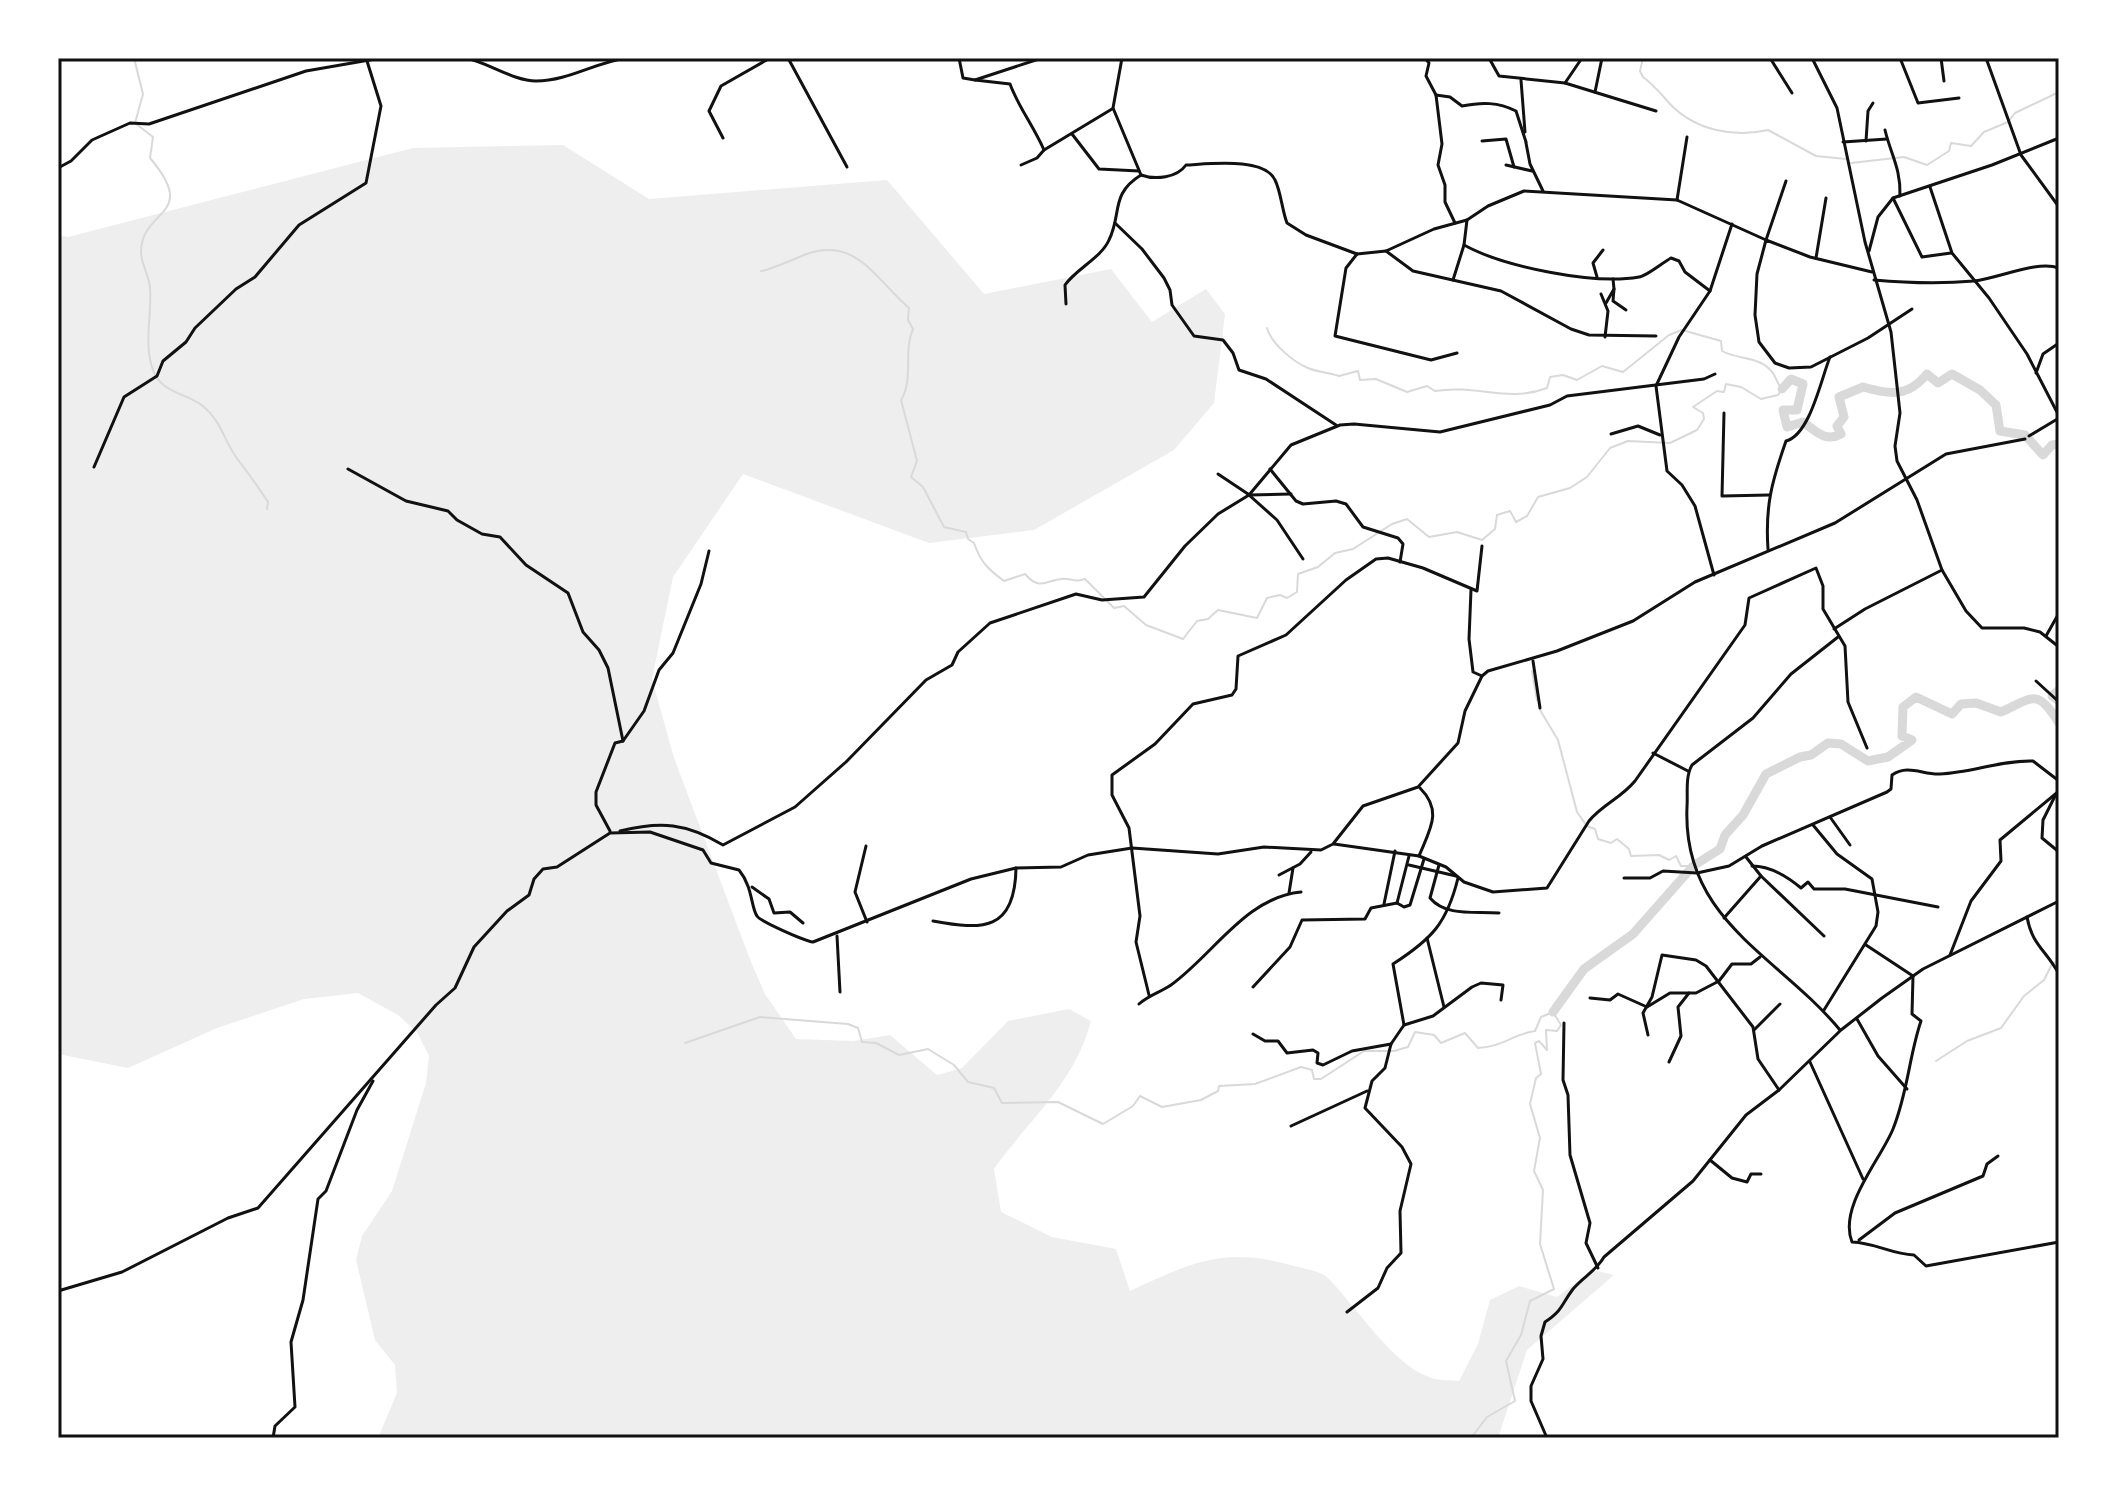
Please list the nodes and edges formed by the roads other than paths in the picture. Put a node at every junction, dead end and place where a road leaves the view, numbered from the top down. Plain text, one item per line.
1 (381, 58) edge
2 (465, 58) edge
3 (626, 58) edge
4 (770, 58) edge
5 (788, 58) edge
6 (959, 58) edge
7 (1042, 58) edge
8 (1122, 58) edge
9 (1425, 58) edge
10 (1489, 58) edge
11 (1582, 58) edge
12 (1602, 58) edge
13 (1770, 58) edge
14 (1812, 58) edge
15 (1900, 58) edge
16 (1941, 58) edge
17 (1986, 58) edge
18 (367, 61) junction
19 (975, 80) junction
20 (1521, 80) junction
21 (1944, 81) dead end
22 (1565, 83) junction
23 (1595, 92) junction
24 (1792, 93) dead end
25 (1436, 95) junction
26 (1959, 98) dead end
27 (1873, 103) dead end
28 (1113, 108) junction
29 (1656, 111) dead end
30 (1885, 130) dead end
31 (1072, 134) junction
32 (1687, 137) dead end
33 (723, 138) dead end
34 (2059, 138) edge
35 (1887, 139) junction
36 (1482, 141) dead end
37 (1866, 141) junction
38 (1526, 142) junction
39 (1842, 142) junction
40 (1044, 150) junction
41 (2021, 155) junction
42 (1021, 165) dead end
43 (1506, 165) dead end
44 (847, 167) dead end
45 (1514, 167) junction
46 (58, 168) edge
47 (1533, 171) junction
48 (1140, 173) junction
49 (1786, 181) dead end
50 (1930, 187) junction
51 (1543, 191) junction
52 (1900, 196) junction
53 (1826, 198) dead end
54 (1893, 198) junction
55 (1677, 200) junction
56 (2059, 207) edge
57 (1467, 220) junction
58 (1113, 222) junction
59 (1455, 223) junction
60 (1732, 224) junction
61 (1766, 240) junction
62 (1464, 245) junction
63 (1603, 250) dead end
64 (1386, 251) junction
65 (1868, 253) junction
66 (1952, 253) junction
67 (1357, 254) junction
68 (1816, 258) junction
69 (2059, 268) edge
70 (1872, 272) junction
71 (1597, 277) junction
72 (1613, 279) junction
73 (1874, 280) junction
74 (1453, 281) junction
75 (1974, 281) junction
76 (1614, 289) junction
77 (1710, 291) junction
78 (1601, 294) dead end
79 (1606, 303) junction
80 (1066, 304) dead end
81 (1912, 309) dead end
82 (1626, 310) dead end
83 (1889, 323) junction
84 (1656, 336) dead end
85 (1605, 337) junction
86 (2059, 343) edge
87 (1457, 353) dead end
88 (1830, 357) junction
89 (2036, 373) junction
90 (1715, 374) dead end
91 (1656, 386) junction
92 (1724, 413) dead end
93 (2059, 417) edge
94 (1340, 425) junction
95 (1611, 434) dead end
96 (1662, 437) junction
97 (94, 467) dead end
98 (348, 469) dead end
99 (1270, 469) junction
100 (1218, 474) dead end
101 (1905, 477) junction
102 (1291, 494) junction
103 (1249, 495) junction
104 (1769, 495) junction
105 (1482, 546) dead end
106 (1768, 550) junction
107 (709, 551) dead end
108 (1303, 559) dead end
109 (1400, 562) junction
110 (1942, 570) junction
111 (1714, 575) junction
112 (1471, 589) junction
113 (2059, 613) edge
114 (1834, 629) junction
115 (2046, 636) junction
116 (1838, 637) junction
117 (2059, 647) edge
118 (1533, 659) junction
119 (1482, 676) junction
120 (2036, 681) dead end
121 (2059, 702) edge
122 (1540, 708) dead end
123 (623, 741) junction
124 (1867, 748) dead end
125 (1653, 753) junction
126 (1688, 771) junction
127 (2059, 781) edge
128 (1418, 787) junction
129 (2059, 791) edge
130 (1830, 817) junction
131 (1813, 825) junction
132 (610, 833) junction
133 (1333, 844) junction
134 (1850, 845) dead end
135 (866, 846) dead end
136 (1132, 848) junction
137 (1395, 851) junction
138 (1312, 852) junction
139 (2059, 852) edge
140 (1409, 854) junction
141 (1421, 857) junction
142 (1746, 857) junction
143 (1407, 865) junction
144 (1439, 865) junction
145 (1752, 866) junction
146 (1016, 868) junction
147 (1293, 868) junction
148 (1421, 868) junction
149 (1697, 872) junction
150 (1436, 873) junction
151 (1279, 875) dead end
152 (1761, 876) junction
153 (1457, 877) junction
154 (1624, 878) dead end
155 (750, 886) junction
156 (1301, 892) dead end
157 (1289, 893) junction
158 (1876, 896) junction
159 (2059, 901) edge
160 (1397, 903) junction
161 (1384, 904) junction
162 (1938, 907) dead end
163 (1450, 911) junction
164 (1499, 913) dead end
165 (2027, 917) junction
166 (1724, 918) junction
167 (933, 921) dead end
168 (867, 922) junction
169 (803, 923) dead end
170 (837, 935) junction
171 (1824, 936) dead end
172 (1427, 938) junction
173 (1866, 945) junction
174 (1950, 955) junction
175 (1760, 957) junction
176 (2059, 974) edge
177 (1913, 976) junction
178 (1719, 981) junction
179 (1253, 987) dead end
180 (840, 992) dead end
181 (1689, 993) junction
182 (1149, 995) junction
183 (1590, 998) dead end
184 (1501, 1000) dead end
185 (1139, 1004) dead end
186 (1780, 1004) dead end
187 (1444, 1007) junction
188 (1647, 1007) junction
189 (1823, 1012) junction
190 (1857, 1019) junction
191 (1564, 1023) dead end
192 (1404, 1025) junction
193 (1754, 1030) junction
194 (1841, 1030) junction
195 (1253, 1034) dead end
196 (1648, 1035) dead end
197 (1391, 1046) junction
198 (1669, 1062) dead end
199 (1810, 1062) junction
200 (373, 1077) junction
201 (1907, 1089) junction
202 (1368, 1090) junction
203 (1779, 1090) junction
204 (1291, 1126) dead end
205 (1998, 1156) dead end
206 (1710, 1160) junction
207 (1761, 1174) dead end
208 (1864, 1181) junction
209 (1852, 1242) junction
210 (2059, 1242) edge
211 (1598, 1268) junction
212 (58, 1291) edge
213 (1347, 1312) dead end
214 (273, 1438) edge
215 (1547, 1438) edge

1 - 18 street
2 - 3 street
4 - 33 street
5 - 44 street
6 - 19 street
7 - 19 street
8 - 28 street
9 - 25 street
10 - 20 street
11 - 22 street
12 - 23 street
13 - 24 street
14 - 39 street
15 - 26 street
16 - 21 street
17 - 41 street
18 - 46 street
18 - 97 street
19 - 40 street
20 - 22 street
20 - 38 street
22 - 23 street
23 - 29 street
25 - 38 street
25 - 59 street
27 - 37 street
28 - 31 street
28 - 48 street
30 - 35 street
31 - 40 street
31 - 48 street
32 - 55 street
34 - 41 street
35 - 37 street
35 - 52 street
36 - 45 street
37 - 39 street
38 - 47 street
39 - 65 street
40 - 42 street
41 - 50 street
41 - 56 street
43 - 45 street
45 - 47 street
47 - 51 street
48 - 58 street
48 - 67 street
49 - 61 street
50 - 52 street
50 - 66 street
51 - 55 street
51 - 57 street
52 - 54 street
53 - 68 street
54 - 65 street
54 - 66 street
55 - 60 street
57 - 59 street
57 - 62 street
58 - 80 street
58 - 94 street
59 - 64 street
60 - 61 street
60 - 77 street
61 - 68 street
61 - 88 street
62 - 71 street
62 - 74 street
63 - 71 street
64 - 67 street
64 - 74 street
65 - 70 street
66 - 75 street
67 - 87 street
68 - 70 street
69 - 75 street
70 - 73 street
71 - 72 street
72 - 76 street
72 - 77 street
73 - 75 street
73 - 83 street
74 - 85 street
75 - 89 street
76 - 79 street
76 - 82 street
77 - 91 street
78 - 79 street
79 - 85 street
81 - 83 street
83 - 88 street
83 - 101 street
84 - 85 street
86 - 89 street
88 - 104 street
89 - 93 street
90 - 91 street
91 - 94 street
91 - 96 street
92 - 104 street
93 - 101 street
94 - 99 street
95 - 96 street
96 - 111 street
98 - 123 street
99 - 102 street
99 - 103 street
100 - 103 street
101 - 106 street
101 - 110 street
102 - 103 street
102 - 109 street
103 - 108 street
103 - 132 street
104 - 106 street
105 - 112 street
106 - 111 street
107 - 123 street
109 - 112 street
109 - 136 street
110 - 114 street
110 - 115 street
111 - 118 street
112 - 119 street
113 - 115 street
114 - 116 street
114 - 125 street
115 - 117 street
116 - 124 street
116 - 126 street
118 - 119 street
118 - 122 street
119 - 128 street
120 - 121 street
123 - 132 street
125 - 126 street
125 - 153 street
126 - 149 street
127 - 130 street
128 - 133 street
128 - 141 street
129 - 139 street
129 - 174 street
130 - 131 street
130 - 134 street
131 - 142 street
131 - 158 street
132 - 155 street
132 - 200 street
133 - 137 street
133 - 138 street
135 - 168 street
136 - 138 street
136 - 146 street
136 - 182 street
137 - 140 street
137 - 161 street
138 - 147 street
140 - 141 street
140 - 143 street
141 - 144 street
141 - 148 street
142 - 145 street
142 - 149 street
143 - 148 street
143 - 160 street
144 - 150 street
144 - 153 street
145 - 152 street
145 - 158 street
146 - 167 street
146 - 168 street
147 - 151 street
147 - 157 street
148 - 150 street
148 - 160 street
149 - 154 street
149 - 166 street
150 - 153 street
150 - 163 street
152 - 166 street
152 - 171 street
153 - 163 street
155 - 169 street
155 - 170 street
156 - 157 street
157 - 182 street
158 - 162 street
158 - 173 street
159 - 165 street
160 - 161 street
161 - 179 street
163 - 164 street
163 - 172 street
165 - 174 street
165 - 176 street
166 - 175 street
168 - 170 street
170 - 180 street
172 - 187 street
172 - 192 street
173 - 177 street
173 - 189 street
174 - 177 street
175 - 178 street
175 - 189 street
177 - 190 street
177 - 201 street
178 - 181 street
178 - 188 street
178 - 193 street
181 - 188 street
181 - 198 street
182 - 185 street
183 - 188 street
184 - 187 street
186 - 193 street
187 - 192 street
188 - 196 street
189 - 194 street
190 - 194 street
190 - 201 street
191 - 211 street
192 - 197 street
193 - 203 street
194 - 199 street
195 - 197 street
197 - 202 street
199 - 203 street
199 - 208 street
200 - 212 street
200 - 214 street
201 - 208 street
202 - 204 street
202 - 213 street
203 - 206 street
205 - 209 street
206 - 207 street
206 - 211 street
208 - 209 street
209 - 210 street
211 - 215 street

